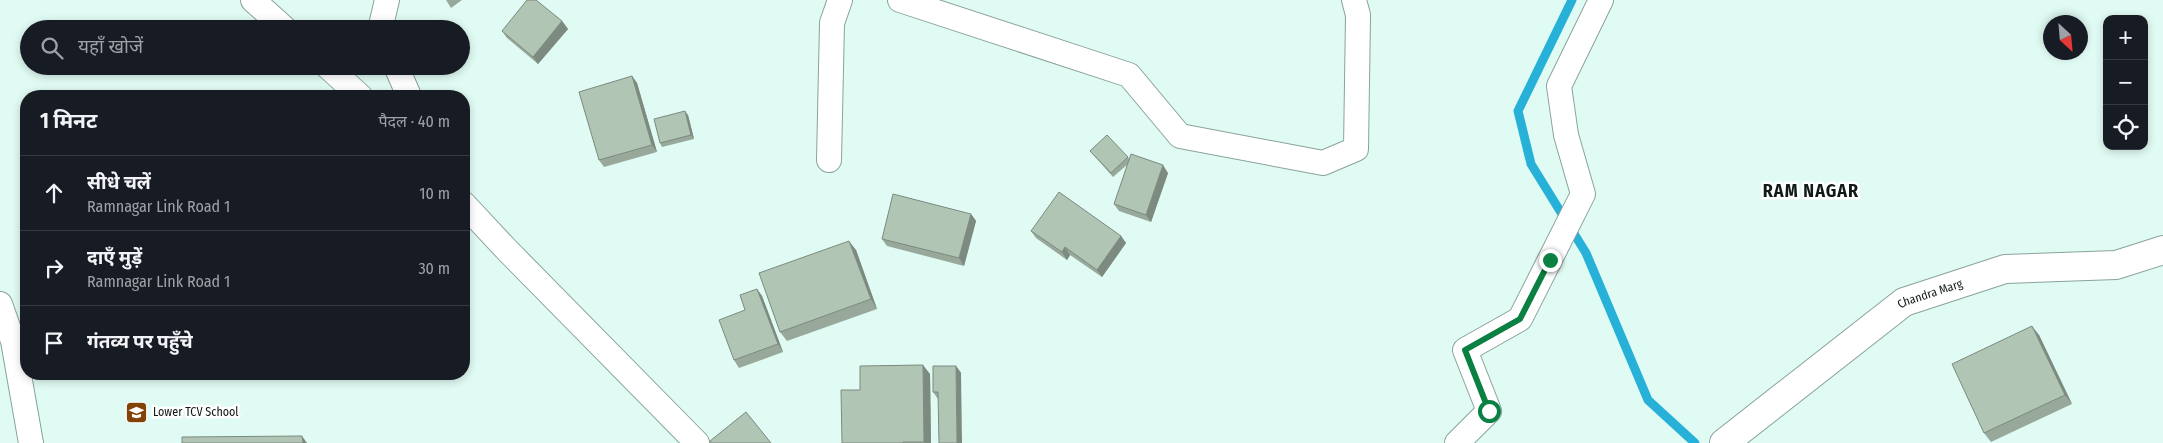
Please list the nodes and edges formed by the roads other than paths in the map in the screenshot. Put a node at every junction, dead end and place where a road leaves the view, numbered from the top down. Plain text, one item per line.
1 (253, 0) edge
2 (387, 0) edge
3 (840, 0) edge
4 (900, 0) edge
5 (1354, 0) edge
6 (1601, 0) edge
7 (275, 20) edge
8 (382, 20) edge
9 (337, 75) edge
10 (400, 75) edge
11 (353, 90) edge
12 (406, 90) edge
13 (829, 160) dead end
14 (470, 210) edge
15 (2163, 250) edge
16 (0, 304) edge
17 (1730, 437) edge
18 (31, 443) edge
19 (697, 443) edge
20 (1457, 443) edge

1 - 7 street
2 - 8 street
3 - 13 street
4 - 5 street
6 - 20 street
9 - 11 street
10 - 12 street
14 - 19 street
15 - 17 street, Chandra Marg
16 - 18 street

